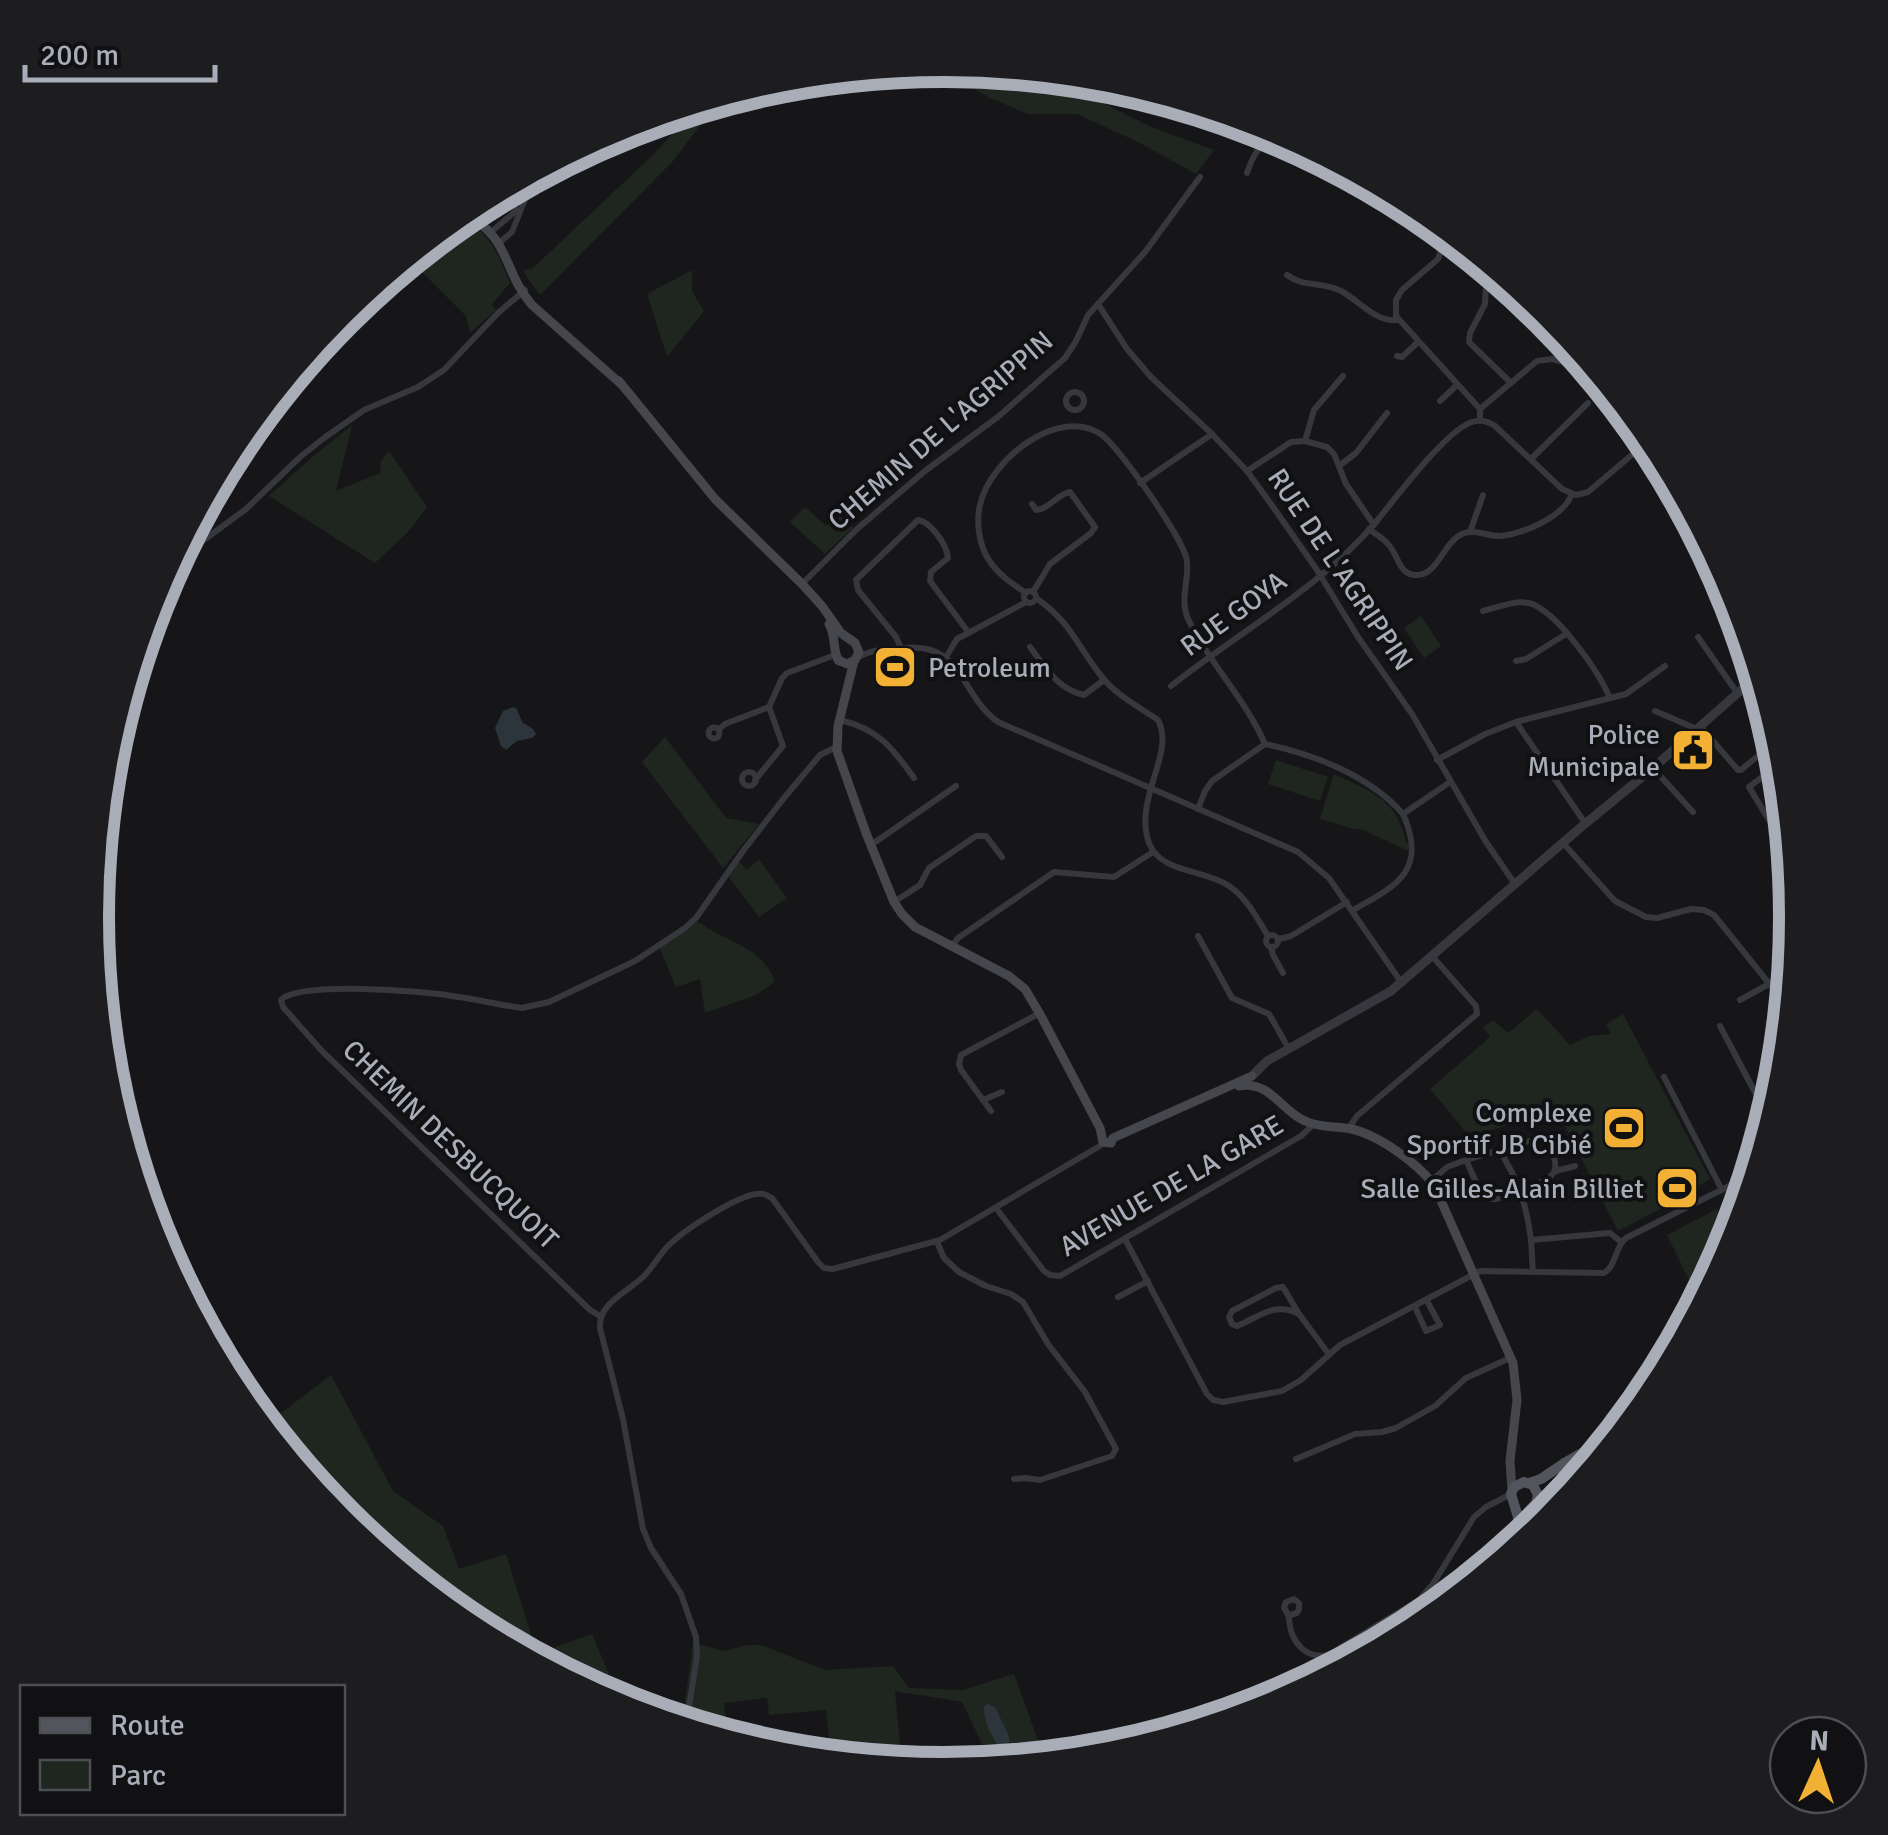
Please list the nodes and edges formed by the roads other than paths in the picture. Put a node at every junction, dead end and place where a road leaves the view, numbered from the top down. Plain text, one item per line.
1 (1263, 146) edge
2 (1248, 173) dead end
3 (1200, 177) dead end
4 (526, 195) edge
5 (521, 205) junction
6 (479, 223) edge
7 (491, 232) junction
8 (499, 243) junction
9 (1442, 248) edge
10 (1287, 275) dead end
11 (1486, 286) dead end
12 (524, 291) junction
13 (1098, 304) junction
14 (1398, 320) junction
15 (1418, 342) junction
16 (1397, 356) dead end
17 (1567, 363) dead end
18 (1343, 376) dead end
19 (1511, 383) junction
20 (1457, 385) junction
21 (1440, 400) dead end
22 (1588, 403) dead end
23 (1480, 410) junction
24 (1074, 411) dead end
25 (1387, 414) dead end
26 (1480, 420) junction
27 (1074, 425) junction
28 (1212, 434) junction
29 (1305, 441) junction
30 (1635, 450) edge
31 (1531, 459) junction
32 (1338, 466) junction
33 (1247, 471) junction
34 (1140, 483) junction
35 (1572, 494) junction
36 (1484, 495) dead end
37 (1032, 504) dead end
38 (1371, 527) junction
39 (1470, 532) junction
40 (196, 545) edge
41 (1320, 576) junction
42 (802, 584) junction
43 (1032, 594) junction
44 (812, 596) junction
45 (1482, 611) dead end
46 (969, 634) junction
47 (1566, 634) junction
48 (1698, 637) dead end
49 (854, 642) junction
50 (901, 648) junction
51 (1030, 648) dead end
52 (876, 650) junction
53 (836, 654) junction
54 (1208, 656) junction
55 (946, 657) junction
56 (855, 660) junction
57 (1516, 661) dead end
58 (1665, 666) dead end
59 (1104, 680) junction
60 (1171, 686) dead end
61 (1746, 686) edge
62 (1738, 694) junction
63 (845, 696) junction
64 (1609, 696) junction
65 (770, 707) junction
66 (1656, 712) dead end
67 (840, 720) junction
68 (1516, 722) junction
69 (1699, 728) junction
70 (718, 730) dead end
71 (1265, 744) junction
72 (836, 746) junction
73 (1762, 751) edge
74 (1437, 760) junction
75 (1652, 768) junction
76 (1766, 774) edge
77 (914, 778) dead end
78 (755, 780) dead end
79 (1450, 782) junction
80 (956, 786) dead end
81 (1149, 789) junction
82 (1198, 809) junction
83 (1693, 812) dead end
84 (1404, 814) junction
85 (1586, 824) junction
86 (1774, 829) edge
87 (1563, 842) junction
88 (870, 846) junction
89 (1154, 852) junction
90 (1002, 857) dead end
91 (1515, 884) junction
92 (894, 902) junction
93 (1347, 902) junction
94 (1352, 910) junction
95 (1198, 936) dead end
96 (1268, 936) junction
97 (1278, 940) junction
98 (952, 946) junction
99 (1272, 947) junction
100 (1432, 956) junction
101 (1283, 973) dead end
102 (1776, 979) edge
103 (1401, 982) junction
104 (1770, 984) junction
105 (1775, 991) edge
106 (1740, 1000) dead end
107 (1040, 1014) junction
108 (1720, 1026) dead end
109 (1285, 1052) junction
110 (1664, 1077) dead end
111 (1258, 1080) junction
112 (1002, 1092) dead end
113 (1759, 1099) edge
114 (983, 1100) junction
115 (991, 1111) dead end
116 (1314, 1124) junction
117 (1348, 1128) junction
118 (1107, 1139) junction
119 (1499, 1150) junction
120 (1466, 1160) junction
121 (1575, 1166) dead end
122 (1556, 1171) junction
123 (1431, 1181) junction
124 (1736, 1184) edge
125 (1722, 1190) junction
126 (1521, 1191) junction
127 (996, 1208) junction
128 (1126, 1239) junction
129 (1531, 1240) junction
130 (938, 1242) junction
131 (1621, 1242) junction
132 (1532, 1272) junction
133 (1474, 1274) junction
134 (1148, 1282) junction
135 (1118, 1297) dead end
136 (1427, 1300) junction
137 (1415, 1307) junction
138 (1299, 1314) junction
139 (600, 1316) junction
140 (1328, 1354) junction
141 (1511, 1357) junction
142 (1513, 1444) junction
143 (1586, 1451) edge
144 (1296, 1458) dead end
145 (1557, 1468) junction
146 (1014, 1479) dead end
147 (1529, 1483) junction
148 (1512, 1498) junction
149 (1535, 1503) junction
150 (1524, 1518) edge
151 (1518, 1523) edge
152 (1290, 1615) dead end
153 (688, 1712) edge
154 (726, 1721) dead end
155 (720, 1722) edge

1 - 2 street
3 - 13 street, CHEMIN DE L'AGRIPPIN
4 - 5 street
5 - 7 street
5 - 8 street
6 - 7 main road
7 - 8 main road
8 - 12 main road
9 - 14 street
10 - 14 street
11 - 19 street
12 - 40 street
12 - 42 main road
13 - 28 street, RUE DE L'AGRIPPIN
13 - 42 street, CHEMIN DE L'AGRIPPIN
14 - 15 street
15 - 16 street
15 - 20 street
17 - 19 street
18 - 29 street
19 - 23 street
20 - 21 street
20 - 23 street
22 - 31 street
23 - 26 street
24 - 27 street
25 - 32 street
26 - 31 street
26 - 38 street, RUE GOYA
27 - 34 street
27 - 43 street
28 - 33 street, RUE DE L'AGRIPPIN
28 - 34 street
29 - 32 street
29 - 33 street
30 - 35 street
31 - 35 street
32 - 38 street
33 - 41 street, RUE DE L'AGRIPPIN
34 - 54 street
35 - 39 street
36 - 39 street
37 - 43 street
38 - 39 street
38 - 41 street, RUE GOYA
41 - 54 street, RUE GOYA
41 - 74 street, RUE DE L'AGRIPPIN
42 - 44 main road
43 - 46 street
43 - 59 street
44 - 49 main road
44 - 53 main road
45 - 47 street
46 - 50 street
46 - 55 street
47 - 57 street
47 - 64 street
48 - 62 street
49 - 52 street
49 - 53 main road
49 - 56 main road
50 - 52 street
50 - 55 street
51 - 59 street
52 - 56 street
53 - 56 main road
53 - 63 main road
53 - 65 street
54 - 60 street, RUE GOYA
54 - 71 street
55 - 81 street
56 - 63 main road
58 - 64 street
59 - 81 street
61 - 62 street
62 - 69 street
63 - 67 main road
64 - 68 street
65 - 70 street
65 - 78 street
66 - 69 street
67 - 72 main road
67 - 77 street
68 - 74 street
68 - 85 street
69 - 73 street
69 - 75 street
71 - 82 street
71 - 84 street
72 - 88 main road
72 - 139 street, CHEMIN DESBUCQUOIT
74 - 79 street, RUE DE L'AGRIPPIN
75 - 83 street
75 - 85 street
76 - 86 street
79 - 84 street
79 - 91 street, RUE DE L'AGRIPPIN
80 - 88 street
81 - 82 street
81 - 89 street
82 - 93 street
84 - 94 street
85 - 87 street
87 - 91 street
87 - 104 street
88 - 92 main road
89 - 96 street
89 - 98 street
90 - 92 street
91 - 100 street
92 - 98 main road
93 - 94 street
93 - 97 street
94 - 103 street
95 - 109 street
96 - 97 street
96 - 99 street
97 - 99 street
98 - 107 main road
99 - 101 street
100 - 103 street
100 - 117 street
102 - 104 street
103 - 109 street
104 - 105 street
104 - 106 street
107 - 114 street
107 - 118 main road
108 - 113 street
109 - 111 street
110 - 125 street
111 - 116 main road
111 - 118 main road
112 - 114 street
114 - 115 street
116 - 117 main road
116 - 128 street, AVENUE DE LA GARE
117 - 123 main road
118 - 127 street
119 - 120 street
119 - 122 street
119 - 126 street
120 - 123 street
120 - 126 street
121 - 122 street
122 - 126 street
123 - 133 main road
124 - 125 street
125 - 131 street
126 - 129 street
127 - 128 street, AVENUE DE LA GARE
127 - 130 street
128 - 134 street
129 - 131 street
129 - 132 street
130 - 139 street
130 - 146 street
131 - 132 street
132 - 133 street
133 - 136 street
133 - 141 main road
134 - 135 street
134 - 140 street
136 - 137 street
136 - 137 street
137 - 140 street
138 - 138 street
138 - 140 street
139 - 153 street
141 - 142 main road
141 - 144 street
142 - 147 main road
142 - 148 main road
143 - 145 main road
145 - 147 main road
145 - 149 main road
147 - 148 main road
147 - 149 main road
148 - 149 main road
148 - 151 main road
148 - 152 street
149 - 150 main road
154 - 155 street

